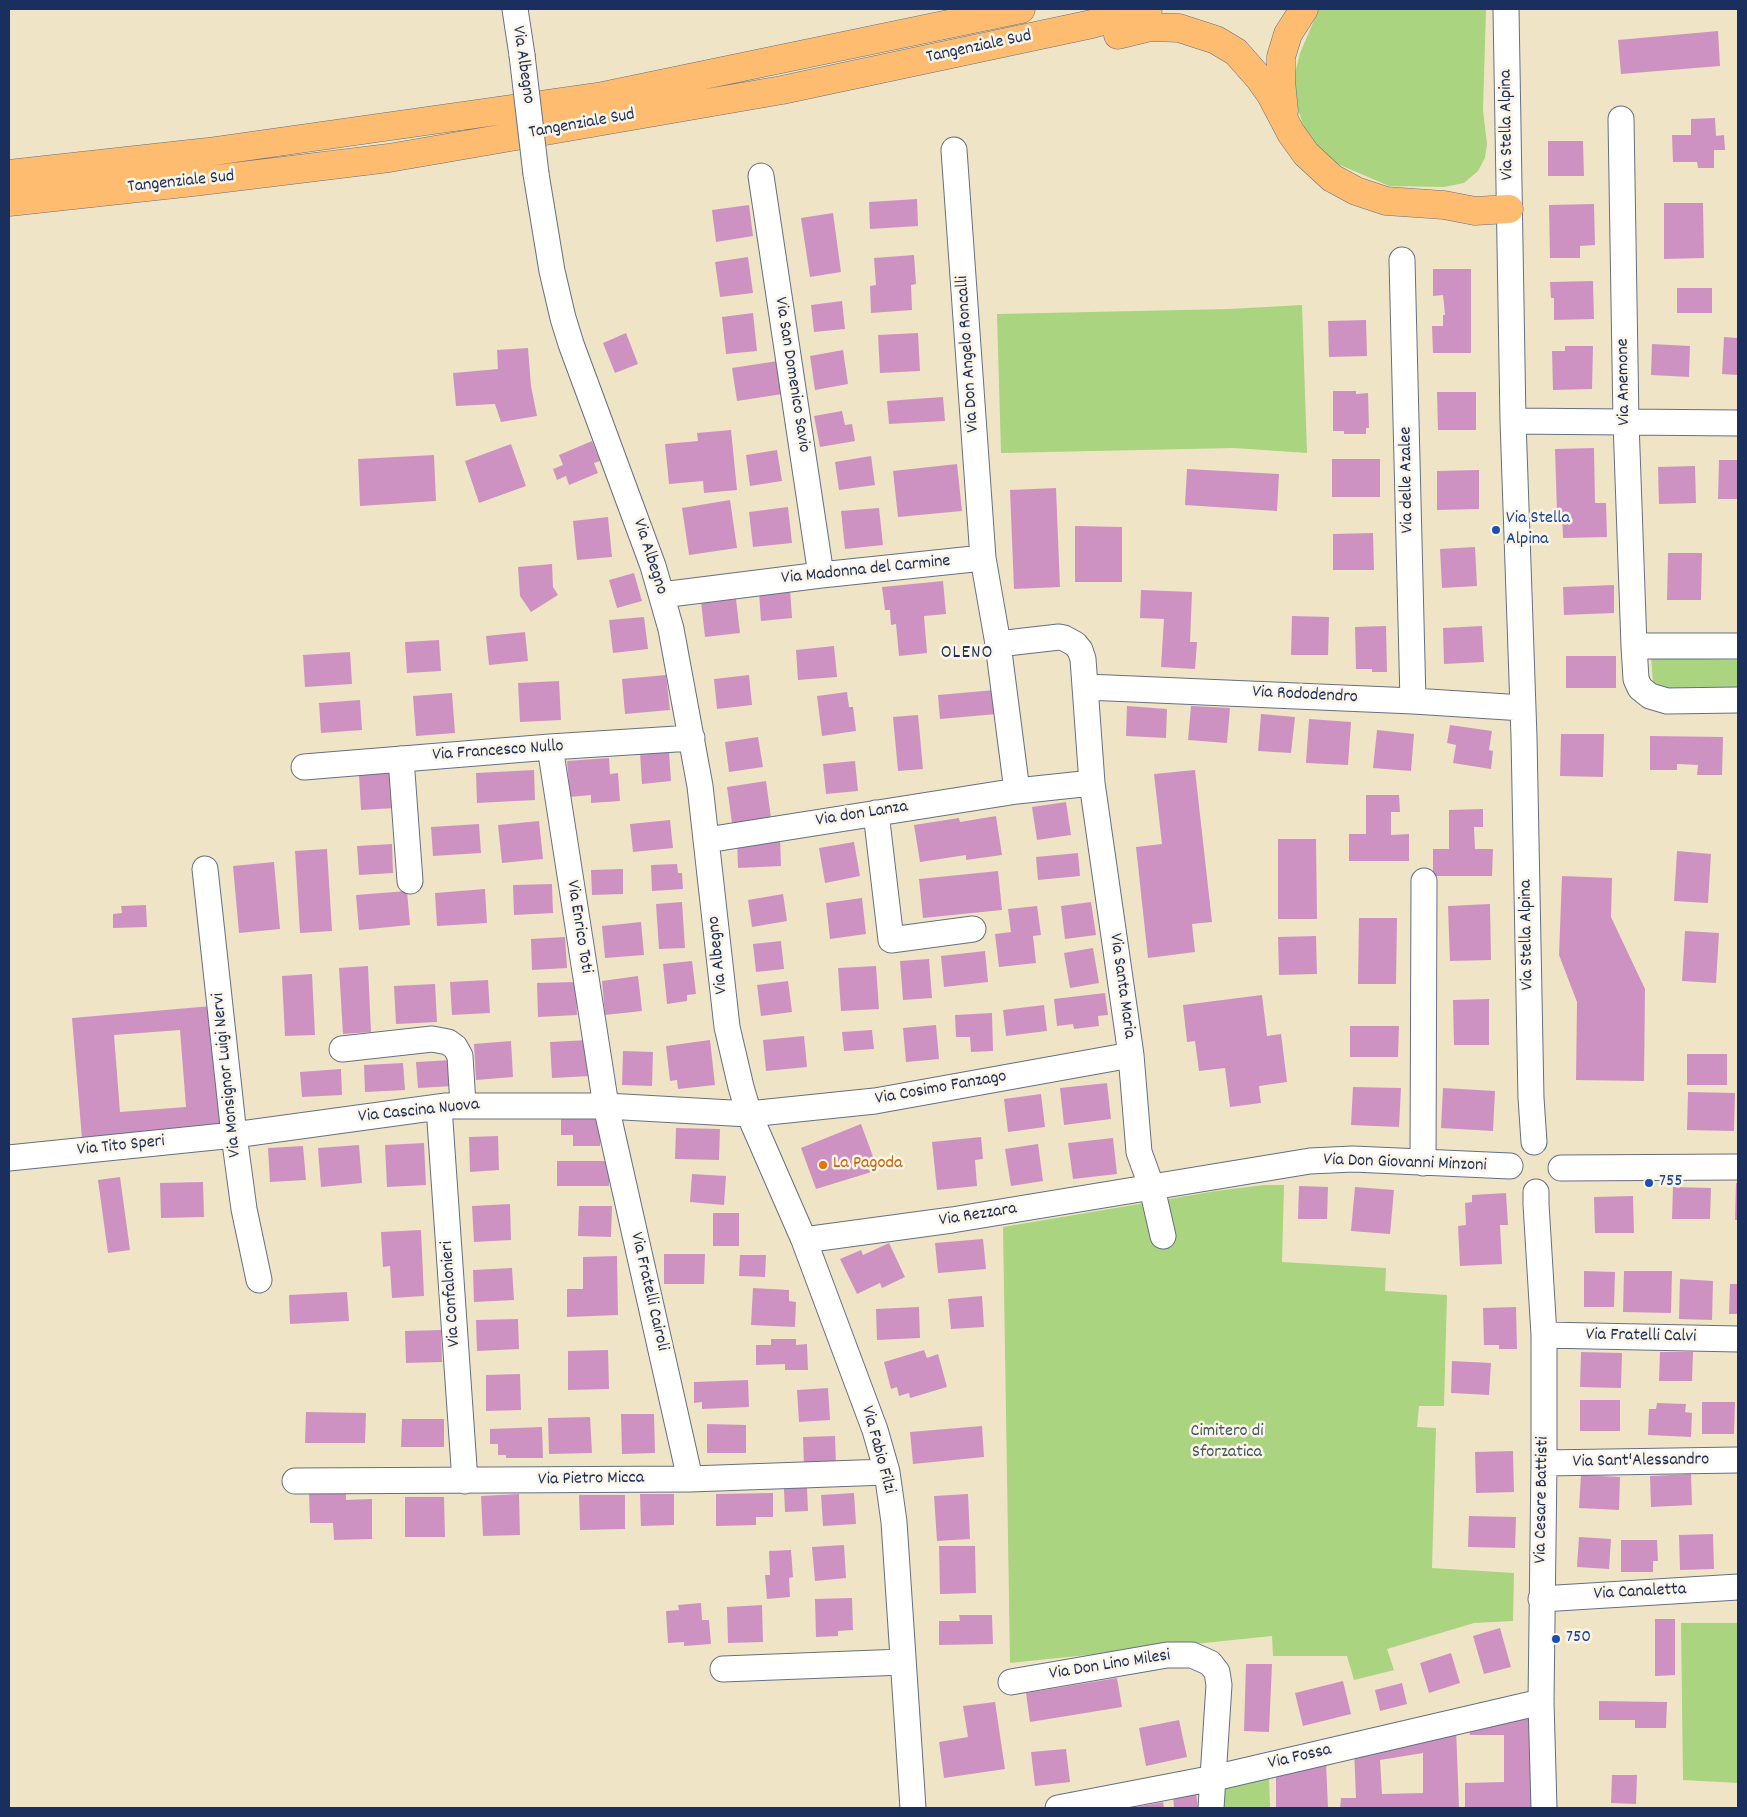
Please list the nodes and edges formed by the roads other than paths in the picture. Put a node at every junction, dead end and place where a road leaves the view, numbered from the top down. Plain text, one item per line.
1 (514, 9) edge
2 (1022, 9) edge
3 (1148, 9) edge
4 (1304, 9) edge
5 (1506, 9) edge
6 (1092, 24) junction
7 (1621, 119) dead end
8 (1286, 123) junction
9 (954, 150) dead end
10 (9, 164) edge
11 (92, 166) junction
12 (9, 174) edge
13 (761, 176) dead end
14 (9, 202) edge
15 (1509, 209) junction
16 (1402, 260) dead end
17 (1513, 421) junction
18 (1626, 422) junction
19 (1738, 423) edge
20 (983, 558) junction
21 (821, 575) junction
22 (662, 595) junction
23 (998, 644) junction
24 (1634, 646) junction
25 (1738, 646) edge
26 (1086, 688) junction
27 (1738, 700) edge
28 (1413, 701) junction
29 (1523, 708) junction
30 (692, 738) junction
31 (550, 748) junction
32 (400, 759) junction
33 (304, 767) dead end
34 (1092, 783) junction
35 (1017, 791) junction
36 (876, 813) junction
37 (707, 840) junction
38 (205, 869) dead end
39 (1424, 881) dead end
40 (410, 882) dead end
41 (973, 929) dead end
42 (342, 1049) dead end
43 (1131, 1055) junction
44 (463, 1105) junction
45 (606, 1106) junction
46 (439, 1107) junction
47 (750, 1114) junction
48 (234, 1136) junction
49 (1534, 1142) junction
50 (9, 1158) edge
51 (1423, 1163) junction
52 (1510, 1166) junction
53 (1738, 1167) edge
54 (1560, 1168) junction
55 (1152, 1188) junction
56 (1536, 1192) junction
57 (1163, 1236) dead end
58 (804, 1240) junction
59 (258, 1280) dead end
60 (1544, 1335) junction
61 (1738, 1339) edge
62 (1738, 1460) edge
63 (1544, 1463) junction
64 (886, 1472) junction
65 (690, 1478) junction
66 (295, 1481) dead end
67 (465, 1481) junction
68 (1738, 1587) edge
69 (1541, 1599) junction
70 (903, 1662) junction
71 (723, 1668) dead end
72 (1011, 1682) dead end
73 (1541, 1702) junction
74 (1214, 1778) junction
75 (914, 1808) edge
76 (1058, 1808) edge
77 (1211, 1808) edge
78 (1544, 1808) edge

1 - 22 street, Via Albegno, bridge
2 - 11 highway, Tangenziale Sud
3 - 6 highway, Tangenziale Sud
4 - 8 highway
5 - 15 street, Via Stella Alpina
6 - 8 highway
6 - 14 highway, Tangenziale Sud
7 - 18 street, Via Anemone
8 - 15 highway
9 - 20 street, Via Don Angelo Roncalli
10 - 11 highway
11 - 12 highway, Tangenziale Sud
13 - 21 street, Via San Domenico Savio
15 - 17 street, Via Stella Alpina
16 - 28 street, Via delle Azalee
17 - 18 street
17 - 29 street, Via Stella Alpina
18 - 19 street
18 - 24 street, Via Anemone
20 - 21 street, Via Madonna del Carmine
20 - 23 street
21 - 22 street, Via Madonna del Carmine
22 - 30 street, Via Albegno
23 - 26 street, Via Santa Maria
23 - 35 street
24 - 25 street
24 - 27 street, Via Anemone
26 - 28 street, Via Rododendro
26 - 34 street, Via Santa Maria
28 - 29 street, Via Rododendro
29 - 49 street, Via Stella Alpina
30 - 31 street, Via Francesco Nullo
30 - 37 street, Via Albegno
31 - 32 street, Via Francesco Nullo
31 - 45 street, Via Enrico Toti
32 - 33 street, Via Francesco Nullo
32 - 40 street
34 - 35 street, Via don Lanza
34 - 43 street, Via Santa Maria
35 - 36 street, Via don Lanza
36 - 37 street, Via don Lanza
36 - 41 street
37 - 47 street, Via Albegno
38 - 48 street, Via Monsignor Luigi Nervi
39 - 51 street
42 - 44 street
43 - 47 street, Via Cosimo Fanzago
43 - 55 street, Via Santa Maria
44 - 45 street, Via Cascina Nuova
44 - 46 street, Via Cascina Nuova
45 - 47 street, Via Cosimo Fanzago
45 - 65 street, Via Fratelli Cairoli
46 - 48 street, Via Cascina Nuova
46 - 67 street, Via Confalonieri
47 - 58 street, Via Fabio Filzi
48 - 50 street, Via Tito Speri
48 - 59 street, Via Monsignor Luigi Nervi
49 - 52 street, Via Don Giovanni Minzoni
49 - 54 street
51 - 52 street, Via Don Giovanni Minzoni
51 - 55 street, Via Don Giovanni Minzoni
52 - 56 street, Via Don Giovanni Minzoni
53 - 54 street
54 - 56 street
55 - 57 street, Via Santa Maria
55 - 58 street, Via Rezzara
56 - 60 street, Via Cesare Battisti
58 - 64 street, Via Fabio Filzi
60 - 61 street, Via Fratelli Calvi
60 - 63 street, Via Cesare Battisti
62 - 63 street, Via Sant'Alessandro
63 - 69 street, Via Cesare Battisti
64 - 65 street, Via Pietro Micca
64 - 70 street, Via Fabio Filzi
65 - 67 street, Via Pietro Micca
66 - 67 street, Via Pietro Micca
68 - 69 street, Via Canaletta
69 - 73 street, Via Cesare Battisti
70 - 71 street
70 - 75 street, Via Fabio Filzi
72 - 74 street, Via Don Lino Milesi
73 - 74 street, Via Fossa
73 - 78 street, Via Cesare Battisti
74 - 76 street, Via Fossa
74 - 77 street, Via Don Lino Milesi

